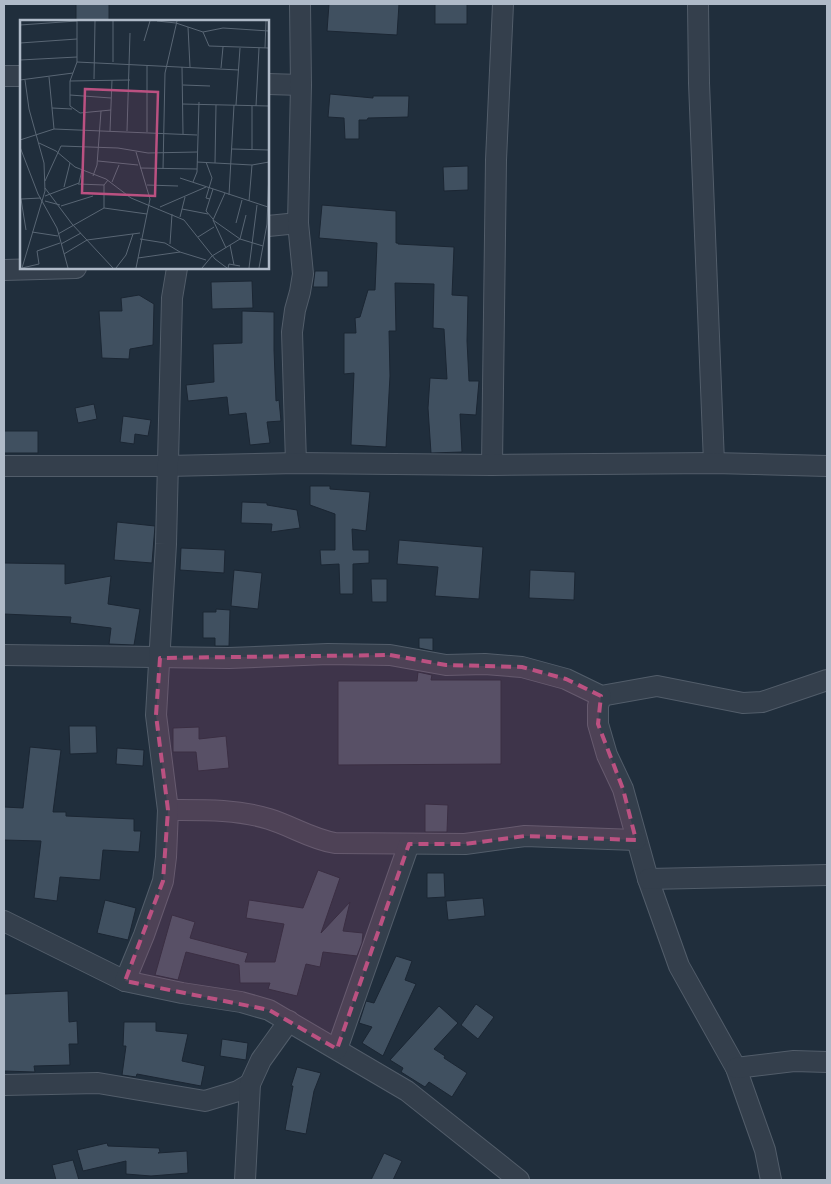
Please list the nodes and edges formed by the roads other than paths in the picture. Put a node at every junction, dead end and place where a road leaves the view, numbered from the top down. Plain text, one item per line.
1 (300, 4) edge
2 (503, 4) edge
3 (698, 4) edge
4 (4, 76) edge
5 (20, 76) edge
6 (269, 84) edge
7 (302, 85) junction
8 (298, 223) junction
9 (269, 226) edge
10 (40, 269) edge
11 (177, 269) edge
12 (4, 270) edge
13 (296, 463) junction
14 (714, 463) junction
15 (492, 465) junction
16 (4, 466) edge
17 (167, 466) junction
18 (827, 466) edge
19 (4, 655) edge
20 (160, 658) junction
21 (827, 680) edge
22 (601, 696) junction
23 (168, 810) junction
24 (636, 840) junction
25 (408, 844) junction
26 (827, 875) edge
27 (648, 879) junction
28 (4, 921) edge
29 (125, 981) junction
30 (290, 1021) junction
31 (337, 1049) junction
32 (827, 1062) edge
33 (736, 1068) junction
34 (250, 1084) junction
35 (4, 1085) edge
36 (245, 1180) edge
37 (519, 1180) edge
38 (771, 1180) edge

1 - 7 street
2 - 15 street
3 - 14 street
4 - 5 street
6 - 7 street
7 - 8 street
8 - 9 street
8 - 13 street
10 - 12 street
11 - 17 street
13 - 15 street
13 - 17 street
14 - 15 street
14 - 18 street
16 - 17 street
17 - 20 street
19 - 20 street
20 - 22 street
20 - 23 street
21 - 22 street
22 - 24 street
23 - 25 street
23 - 29 street
24 - 25 street
24 - 27 street
25 - 31 street
26 - 27 street
27 - 33 street
28 - 29 street
29 - 30 street
30 - 31 street
30 - 34 street
31 - 37 street
32 - 33 street
33 - 38 street
34 - 35 street
34 - 36 street

